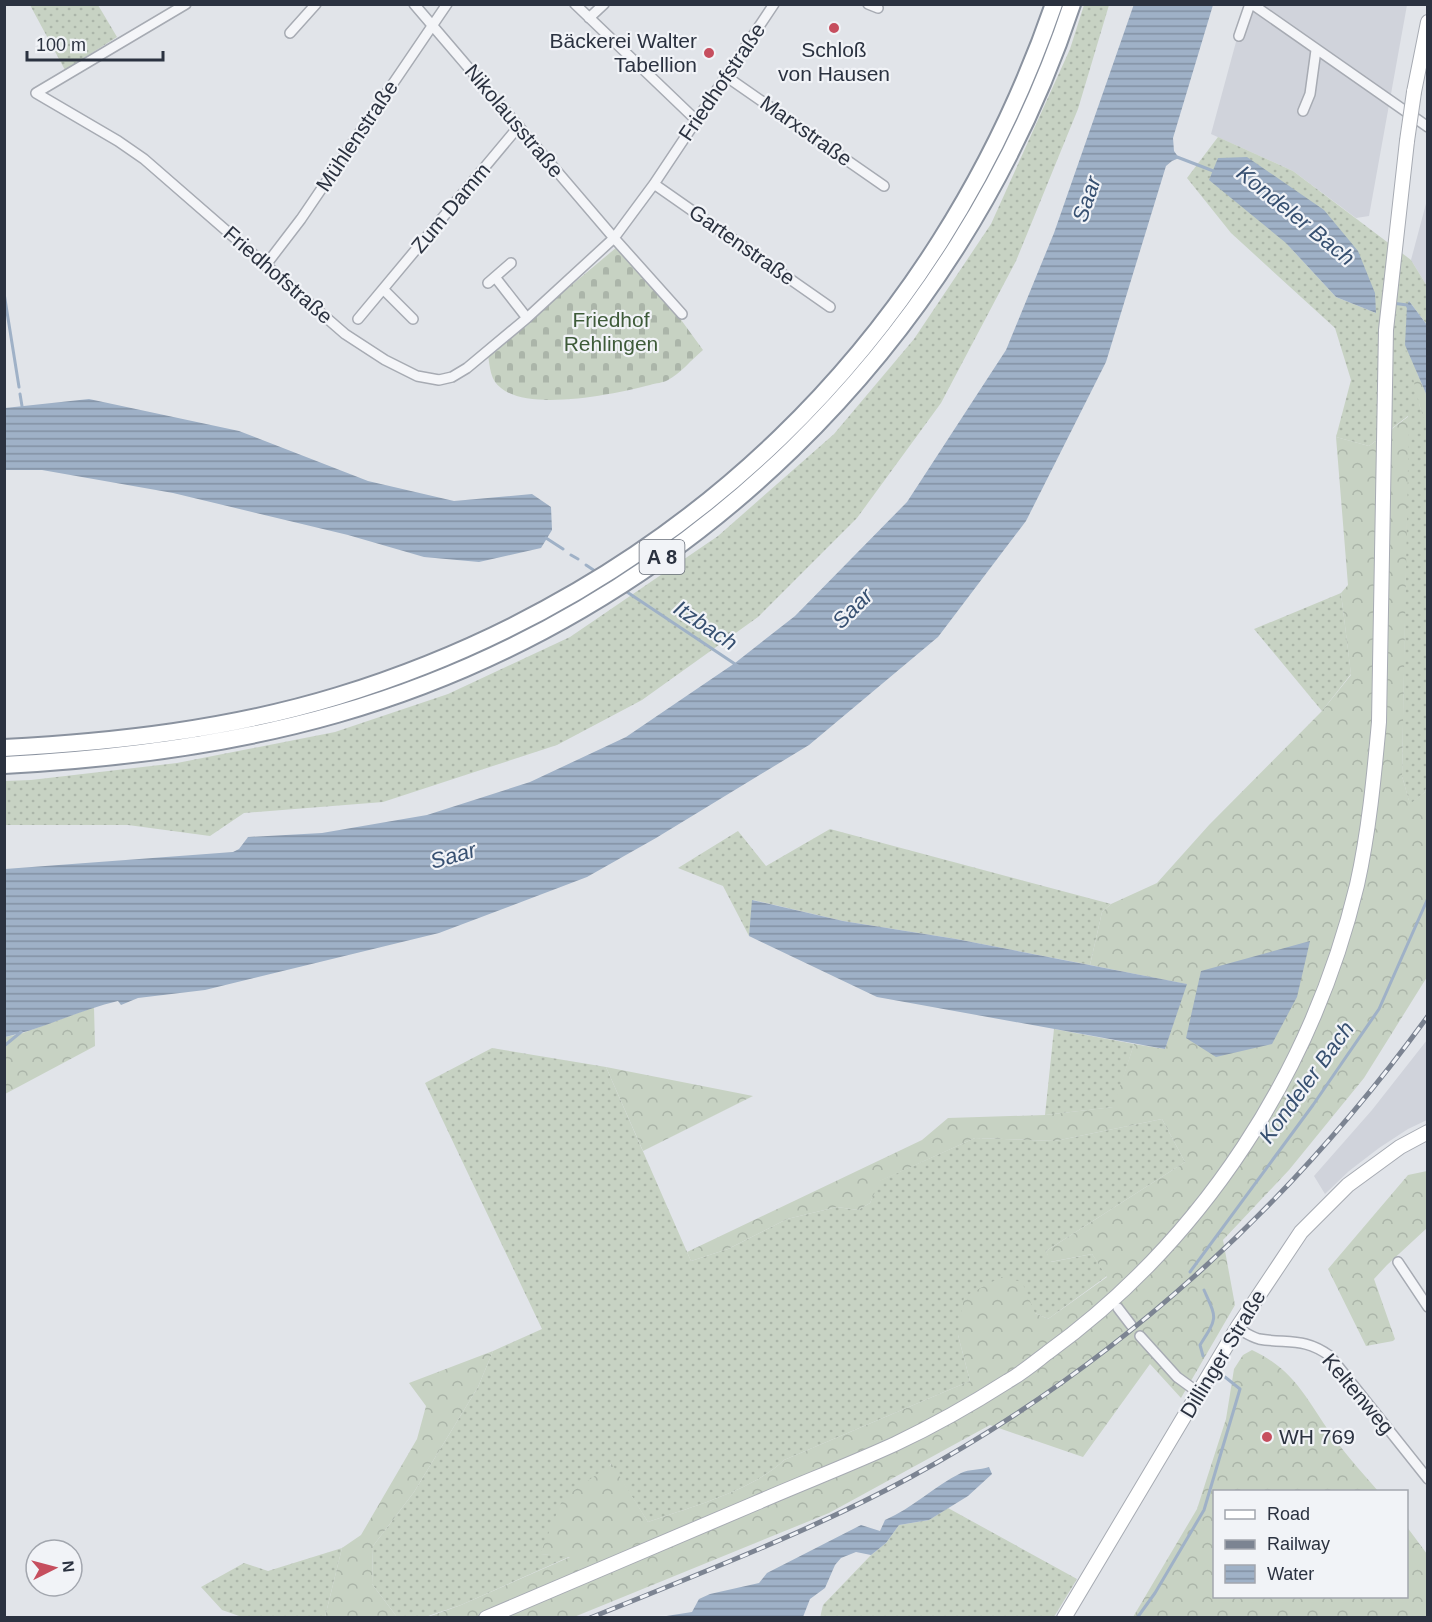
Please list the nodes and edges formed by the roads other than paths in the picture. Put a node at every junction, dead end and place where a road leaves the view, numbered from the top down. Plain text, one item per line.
1 (186, 4) edge
2 (315, 4) edge
3 (414, 4) edge
4 (447, 4) edge
5 (575, 4) edge
6 (604, 4) edge
7 (774, 4) edge
8 (1054, 4) edge
9 (1072, 4) edge
10 (1251, 4) edge
11 (588, 18) junction
12 (1428, 22) edge
13 (433, 26) junction
14 (290, 33) dead end
15 (1239, 36) dead end
16 (1316, 50) junction
17 (726, 77) junction
18 (1303, 111) dead end
19 (696, 120) junction
20 (519, 126) junction
21 (1428, 127) edge
22 (654, 184) junction
23 (884, 186) dead end
24 (614, 238) junction
25 (511, 263) dead end
26 (265, 266) junction
27 (383, 289) junction
28 (830, 307) dead end
29 (682, 314) dead end
30 (527, 318) junction
31 (358, 319) dead end
32 (413, 319) dead end
33 (4, 748) edge
34 (4, 765) edge
35 (1428, 1132) edge
36 (1398, 1262) dead end
37 (1428, 1307) edge
38 (1118, 1308) dead end
39 (1131, 1324) dead end
40 (1237, 1328) junction
41 (1140, 1336) dead end
42 (1199, 1393) junction
43 (1428, 1479) edge
44 (486, 1617) edge
45 (1064, 1617) edge

1 - 26 street, Friedhofstraße
2 - 14 street
3 - 13 street, Nikolausstraße
4 - 13 street, Mühlenstraße
5 - 11 street
6 - 11 street
7 - 17 street, Friedhofstraße
8 - 33 highway, A 8
9 - 34 highway, A 8
10 - 15 street
10 - 16 street
11 - 19 street
12 - 44 main road, bridge
13 - 20 street, Nikolausstraße
13 - 26 street, Mühlenstraße
16 - 18 street
16 - 21 street
17 - 19 street, Friedhofstraße
17 - 23 street, Marxstraße
19 - 22 street, Friedhofstraße
20 - 24 street, Nikolausstraße
20 - 27 street, Zum Damm
22 - 24 street, Friedhofstraße
22 - 28 street, Gartenstraße
24 - 29 street, Nikolausstraße
24 - 30 street, Friedhofstraße
25 - 30 street
26 - 30 street, Friedhofstraße
27 - 31 street, Zum Damm
27 - 32 street
35 - 40 main road, Dillinger Straße
36 - 37 street
38 - 39 street
40 - 42 main road, Dillinger Straße
40 - 43 street, Keltenweg
41 - 42 street
42 - 45 main road, Dillinger Straße

